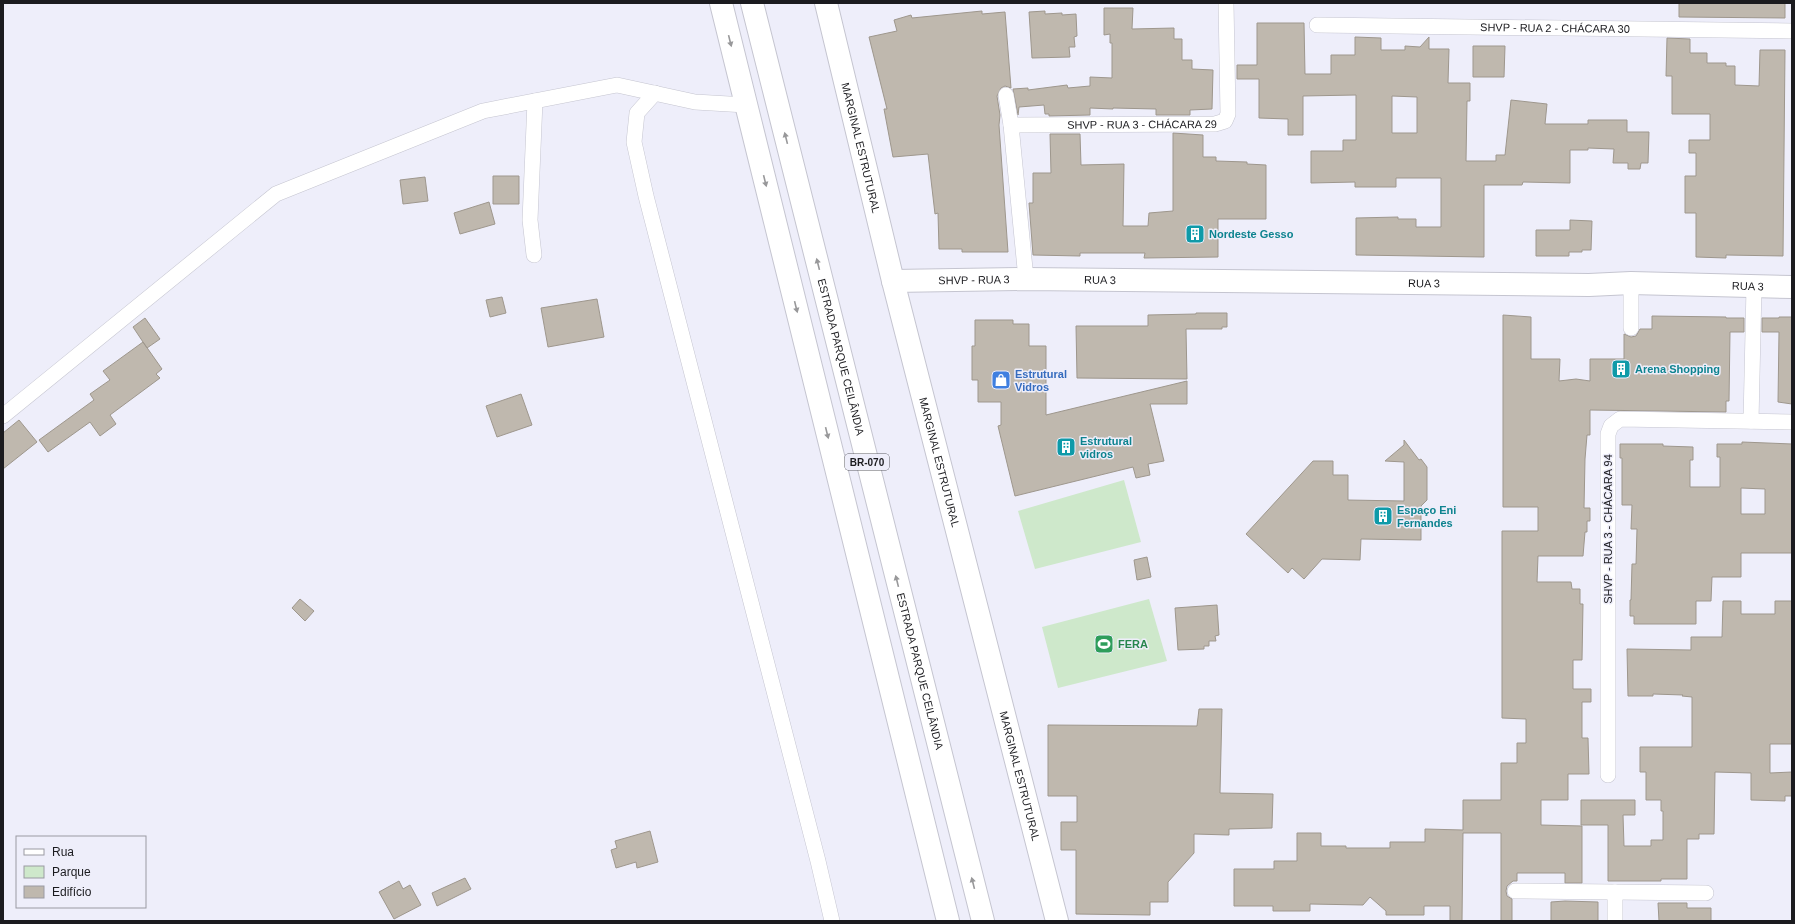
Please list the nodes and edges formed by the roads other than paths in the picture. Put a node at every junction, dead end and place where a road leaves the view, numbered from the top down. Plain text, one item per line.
1 (721, 3) edge
2 (752, 3) edge
3 (826, 3) edge
4 (1226, 3) edge
5 (1317, 25) dead end
6 (1792, 31) edge
7 (655, 93) junction
8 (1006, 95) dead end
9 (536, 101) junction
10 (746, 105) junction
11 (1011, 125) junction
12 (534, 255) dead end
13 (1026, 279) junction
14 (1055, 279) joint
15 (893, 281) junction
16 (1631, 283) junction
17 (1754, 286) junction
18 (1792, 286) edge
19 (1631, 328) dead end
20 (3, 416) edge
21 (1751, 421) junction
22 (1792, 422) edge
23 (1608, 775) dead end
24 (1515, 891) dead end
25 (1615, 892) junction
26 (1706, 893) dead end
27 (832, 921) edge
28 (948, 921) edge
29 (982, 921) edge
30 (1057, 921) edge
31 (1614, 921) edge

1 -> 10 main road, BR-070
29 -> 2 main road, ESTRADA PARQUE CEILÂNDIA / BR-070
3 - 15 main road, MARGINAL ESTRUTURAL
4 - 11 street, SHVP - RUA 3 - CHÁCARA 29
5 - 6 street, SHVP - RUA 2 - CHÁCARA 30
7 - 9 street
7 - 10 street
7 - 27 street
8 - 11 street
9 - 12 street
9 - 20 street
10 -> 28 main road, BR-070
11 - 13 street
13 - 14 main road, SHVP - RUA 3
13 - 15 main road, SHVP - RUA 3
14 - 16 main road, RUA 3
15 - 30 main road, MARGINAL ESTRUTURAL
16 - 17 main road, RUA 3
16 - 19 street
17 - 18 main road, RUA 3
17 - 21 street
21 - 22 street, SHVP - RUA 3 - CHÁCARA 94
21 - 23 street, SHVP - RUA 3 - CHÁCARA 94
24 - 25 street
25 - 26 street
25 - 31 street

